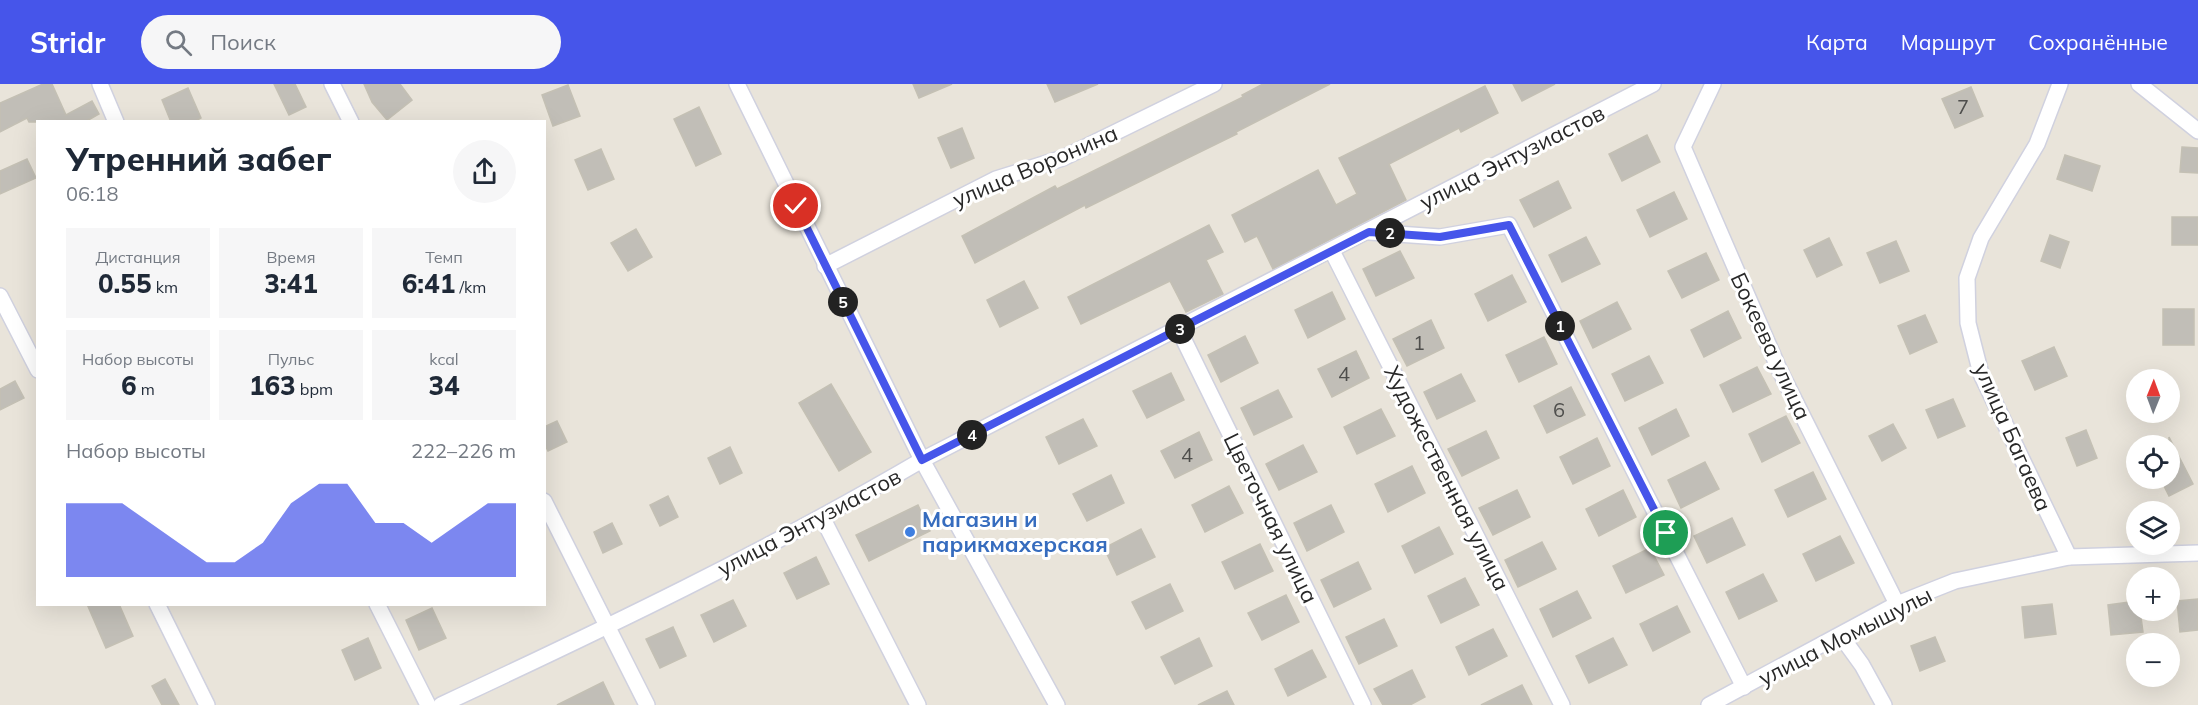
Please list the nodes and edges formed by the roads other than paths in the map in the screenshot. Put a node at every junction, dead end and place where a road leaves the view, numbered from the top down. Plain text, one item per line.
1 (100, 84) edge
2 (332, 84) edge
3 (737, 84) edge
4 (1214, 84) edge
5 (1653, 84) edge
6 (1713, 84) edge
7 (2060, 84) edge
8 (2139, 84) edge
9 (116, 120) edge
10 (350, 120) edge
11 (2198, 131) edge
12 (1369, 232) junction
13 (1332, 251) junction
14 (825, 266) junction
15 (0, 296) edge
16 (1179, 330) junction
17 (36, 366) edge
18 (922, 460) junction
19 (546, 505) edge
20 (823, 519) junction
21 (2198, 553) edge
22 (2069, 557) junction
23 (1897, 604) junction
24 (157, 606) edge
25 (378, 606) edge
26 (608, 627) junction
27 (1841, 636) junction
28 (1744, 687) junction
29 (207, 705) edge
30 (428, 705) edge
31 (441, 705) edge
32 (647, 705) edge
33 (918, 705) edge
34 (1057, 705) edge
35 (1363, 705) edge
36 (1562, 705) edge
37 (1709, 705) edge
38 (1884, 705) edge

1 - 9 street
2 - 10 street
3 - 14 street
4 - 14 street, улица Воронина
5 - 12 street, улица Энтузиастов
6 - 23 street, Бокеева улица
7 - 22 street, улица Багаева
8 - 11 street
12 - 13 street, улица Энтузиастов
12 - 28 street
13 - 16 street, улица Энтузиастов
13 - 36 street, Художественная улица
14 - 18 street
15 - 17 street
16 - 18 street, улица Энтузиастов
16 - 35 street, Цветочная улица
18 - 20 street, улица Энтузиастов
18 - 34 street
19 - 26 street
20 - 26 street, улица Энтузиастов
20 - 33 street
21 - 22 street, улица Момышулы
22 - 23 street, улица Момышулы
23 - 27 street, улица Момышулы
24 - 29 street
25 - 30 street
26 - 31 street, улица Энтузиастов
26 - 32 street
27 - 28 street, улица Момышулы
27 - 38 street
28 - 37 street, улица Момышулы

